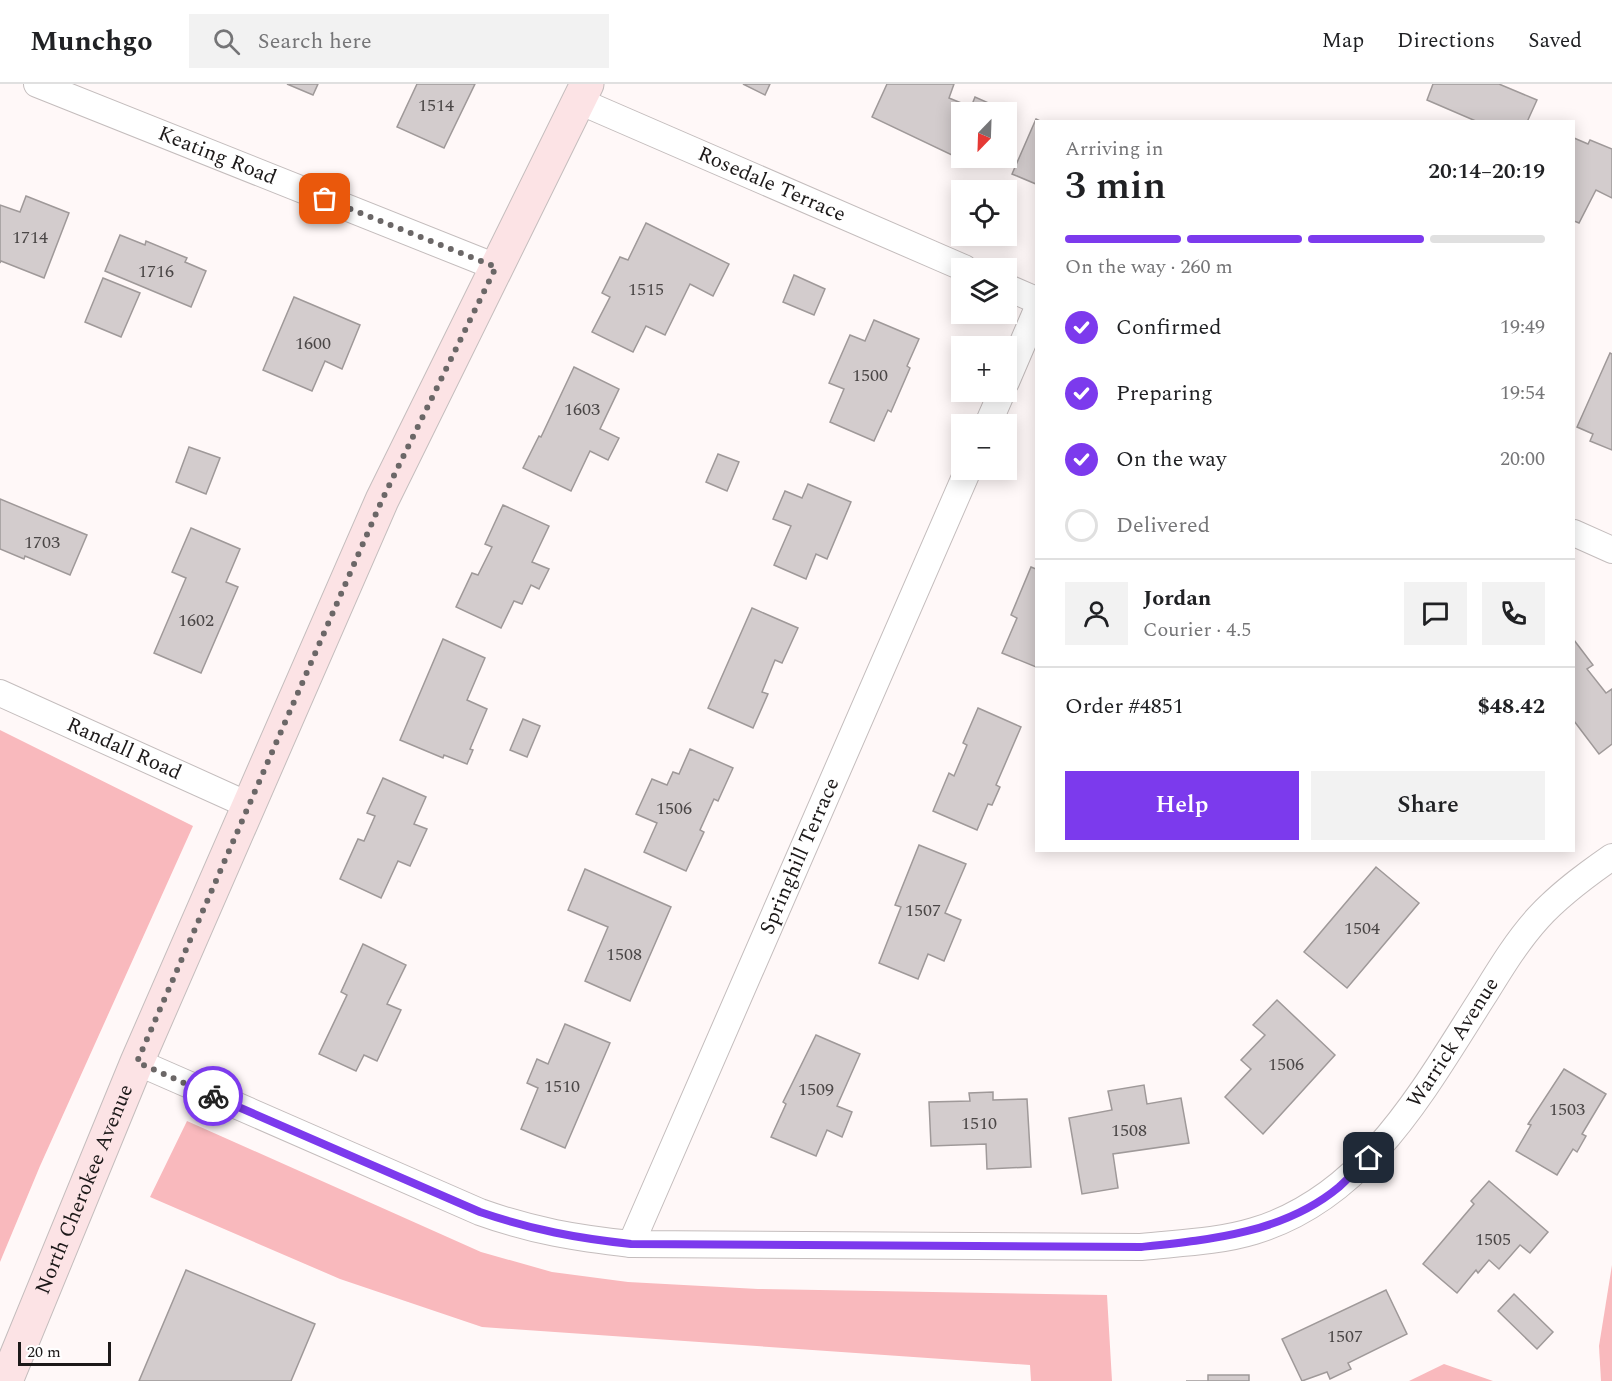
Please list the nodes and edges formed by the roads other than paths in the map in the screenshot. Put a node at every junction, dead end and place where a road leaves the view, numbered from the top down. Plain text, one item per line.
1 (37, 84) edge
2 (583, 92) edge
3 (95, 94) edge
4 (951, 262) edge
5 (496, 267) junction
6 (1017, 292) edge
7 (1035, 300) edge
8 (1035, 314) edge
9 (1017, 356) edge
10 (964, 480) edge
11 (1575, 534) edge
12 (1612, 550) edge
13 (0, 693) edge
14 (248, 805) junction
15 (1612, 857) edge
16 (137, 1062) junction
17 (631, 1244) junction
18 (6, 1381) edge

1 - 3 street, Keating Road
2 - 4 street, Rosedale Terrace
2 - 5 street, North Cherokee Avenue
3 - 5 street, Keating Road
5 - 14 street, North Cherokee Avenue
6 - 7 street
8 - 9 street
10 - 17 street, Springhill Terrace
11 - 12 street
13 - 14 street, Randall Road
14 - 16 street, North Cherokee Avenue
15 - 17 street, Warrick Avenue
16 - 17 street, Warrick Avenue
16 - 18 street, North Cherokee Avenue

